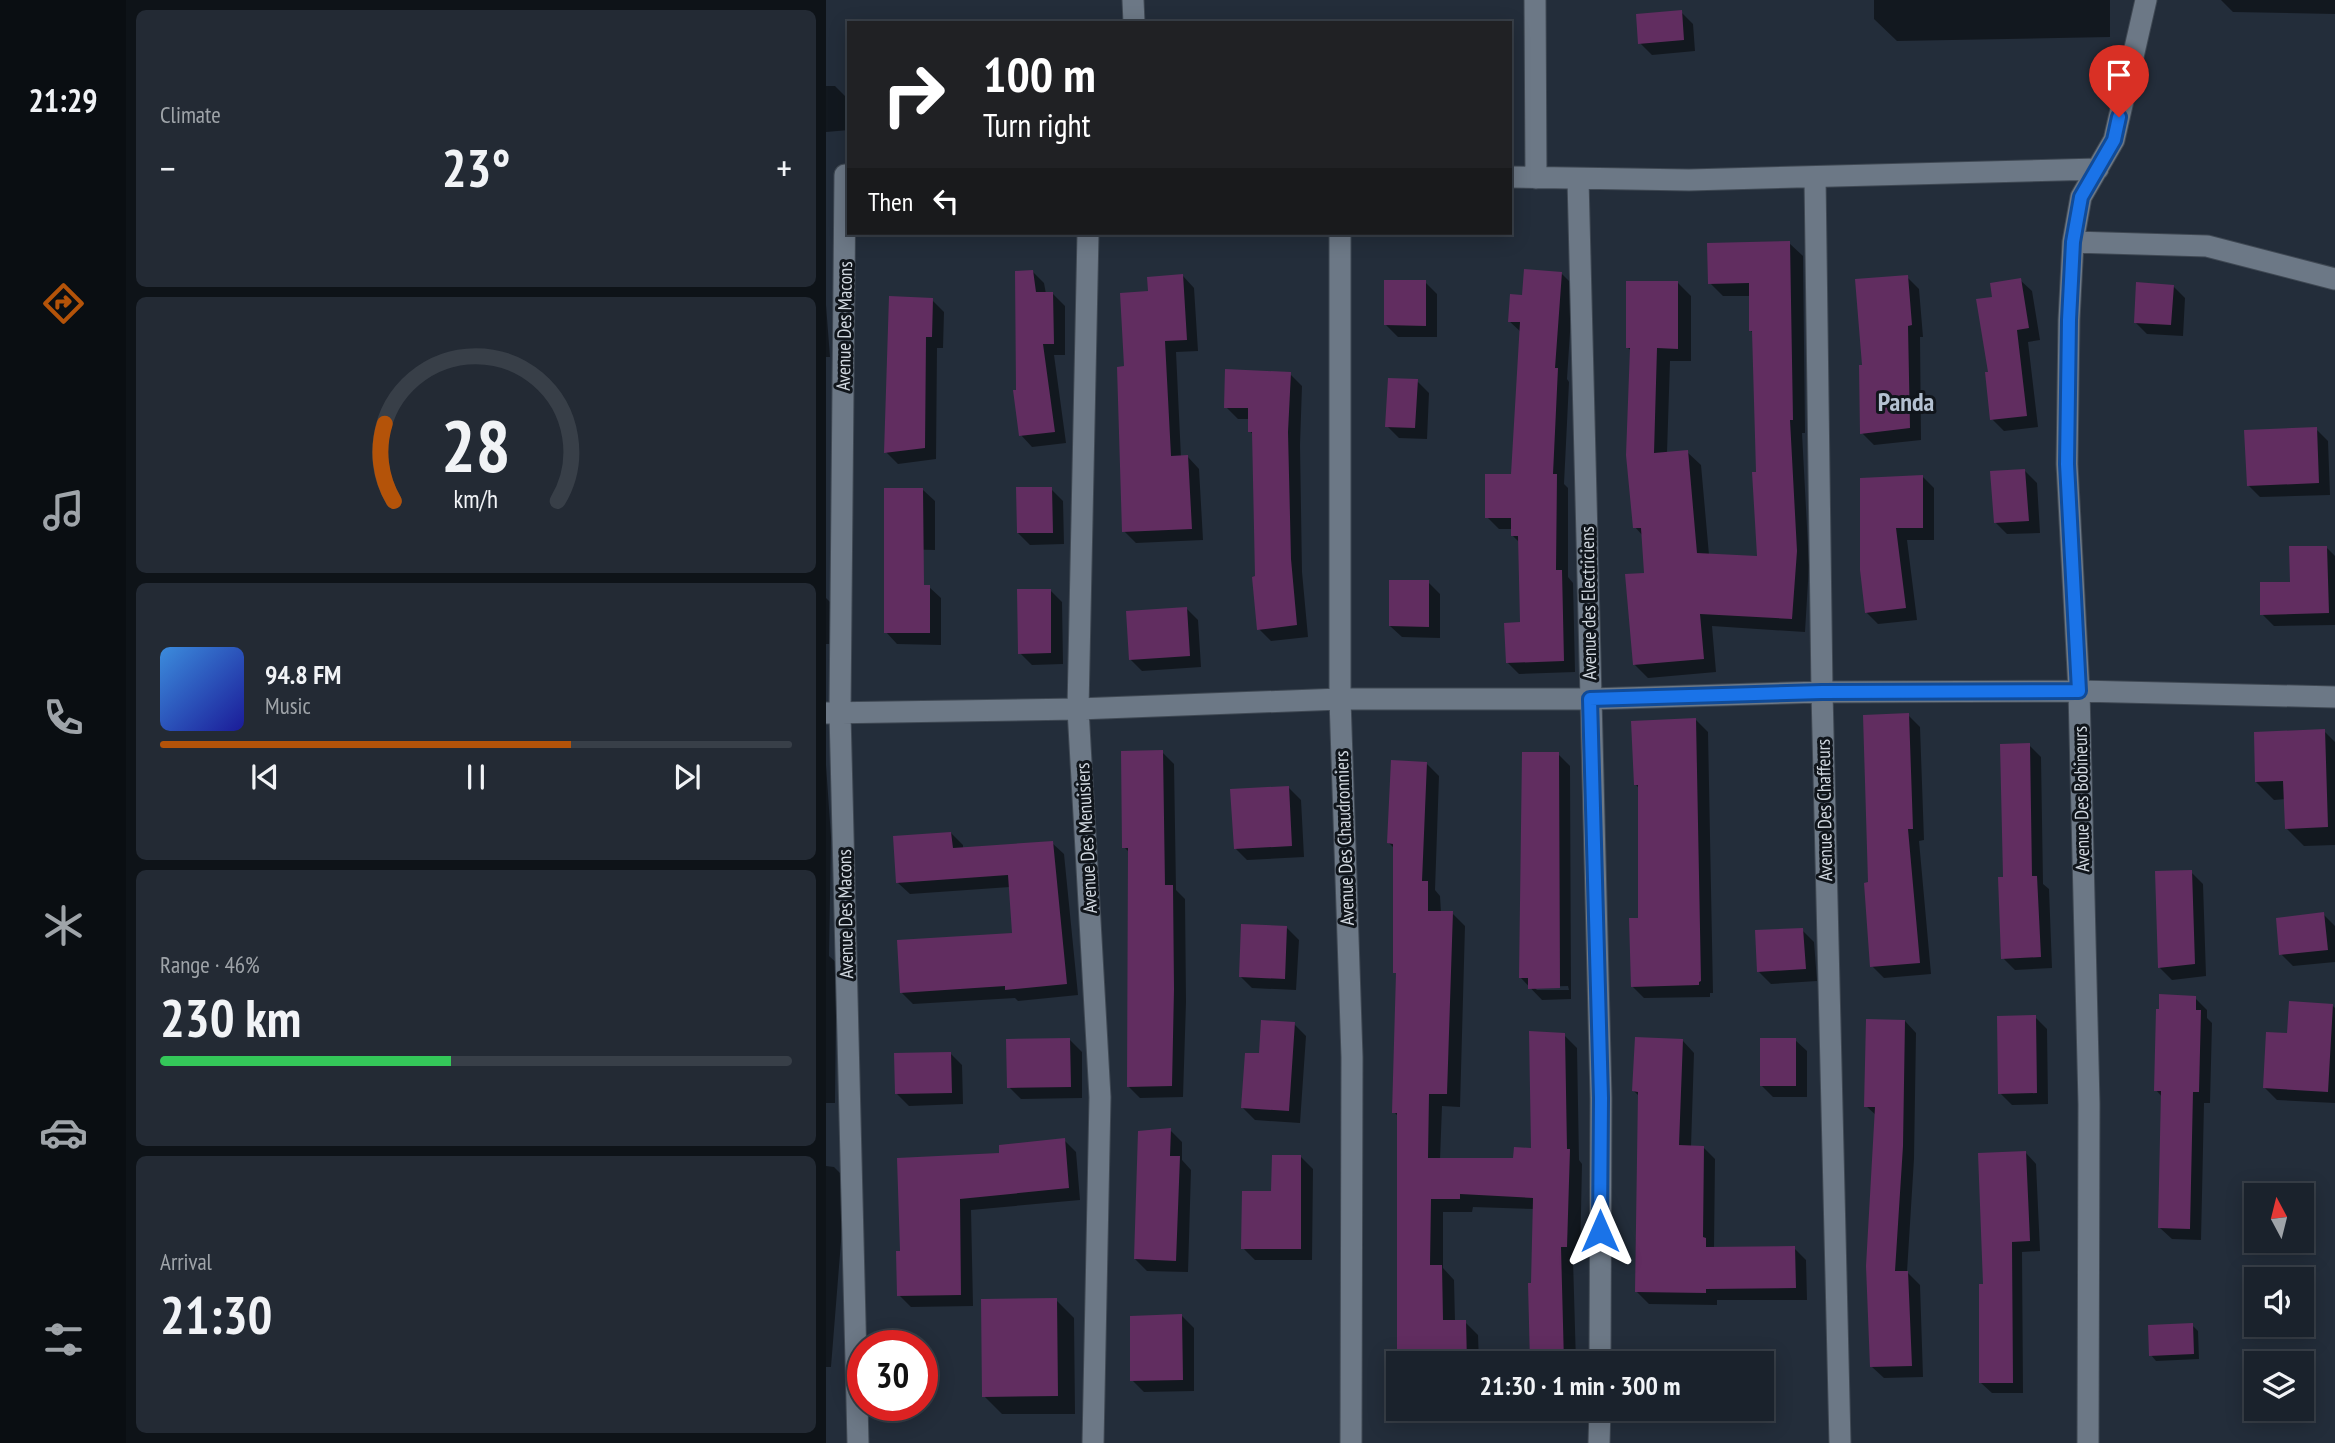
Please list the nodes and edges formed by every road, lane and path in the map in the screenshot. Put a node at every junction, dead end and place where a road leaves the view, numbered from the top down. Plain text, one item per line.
1 (1133, 0) edge
2 (1535, 0) edge
3 (2146, 0) edge
4 (1134, 21) edge
5 (2098, 169) junction
6 (840, 174) edge
7 (1512, 177) edge
8 (1815, 177) junction
9 (1536, 178) junction
10 (1578, 179) junction
11 (1088, 235) edge
12 (1340, 235) edge
13 (2073, 242) junction
14 (2335, 279) edge
15 (2079, 691) junction
16 (1822, 692) junction
17 (2335, 697) edge
18 (1339, 699) junction
19 (1590, 699) junction
20 (1078, 709) junction
21 (833, 713) edge
22 (1600, 1351) edge
23 (1600, 1421) edge
24 (858, 1443) edge
25 (1093, 1443) edge
26 (1351, 1443) edge
27 (1600, 1443) edge
28 (1840, 1443) edge
29 (2088, 1443) edge

1 - 4 street
2 - 9 street
3 - 5 street, Avenue Des Bobineurs
5 - 8 street
5 - 13 street, Avenue Des Bobineurs
6 - 21 street, Avenue Des Macons
7 - 9 street
8 - 10 street
8 - 16 street, Avenue Des Chaffeurs
9 - 10 street
10 - 19 street, Avenue des Electriciens
11 - 20 street, Avenue Des Menuisiers
12 - 18 street, Avenue Des Chaudronniers
13 - 14 street
13 - 15 street, Avenue Des Bobineurs
15 - 16 street
15 - 17 street
15 - 29 street, Avenue Des Bobineurs
16 - 19 street
16 - 28 street, Avenue Des Chaffeurs
18 - 19 street
18 - 20 street
18 - 26 street, Avenue Des Chaudronniers
19 - 22 street, Avenue des Electriciens
20 - 21 street
20 - 25 street, Avenue Des Menuisiers
21 - 24 street, Avenue Des Macons
23 - 27 street

